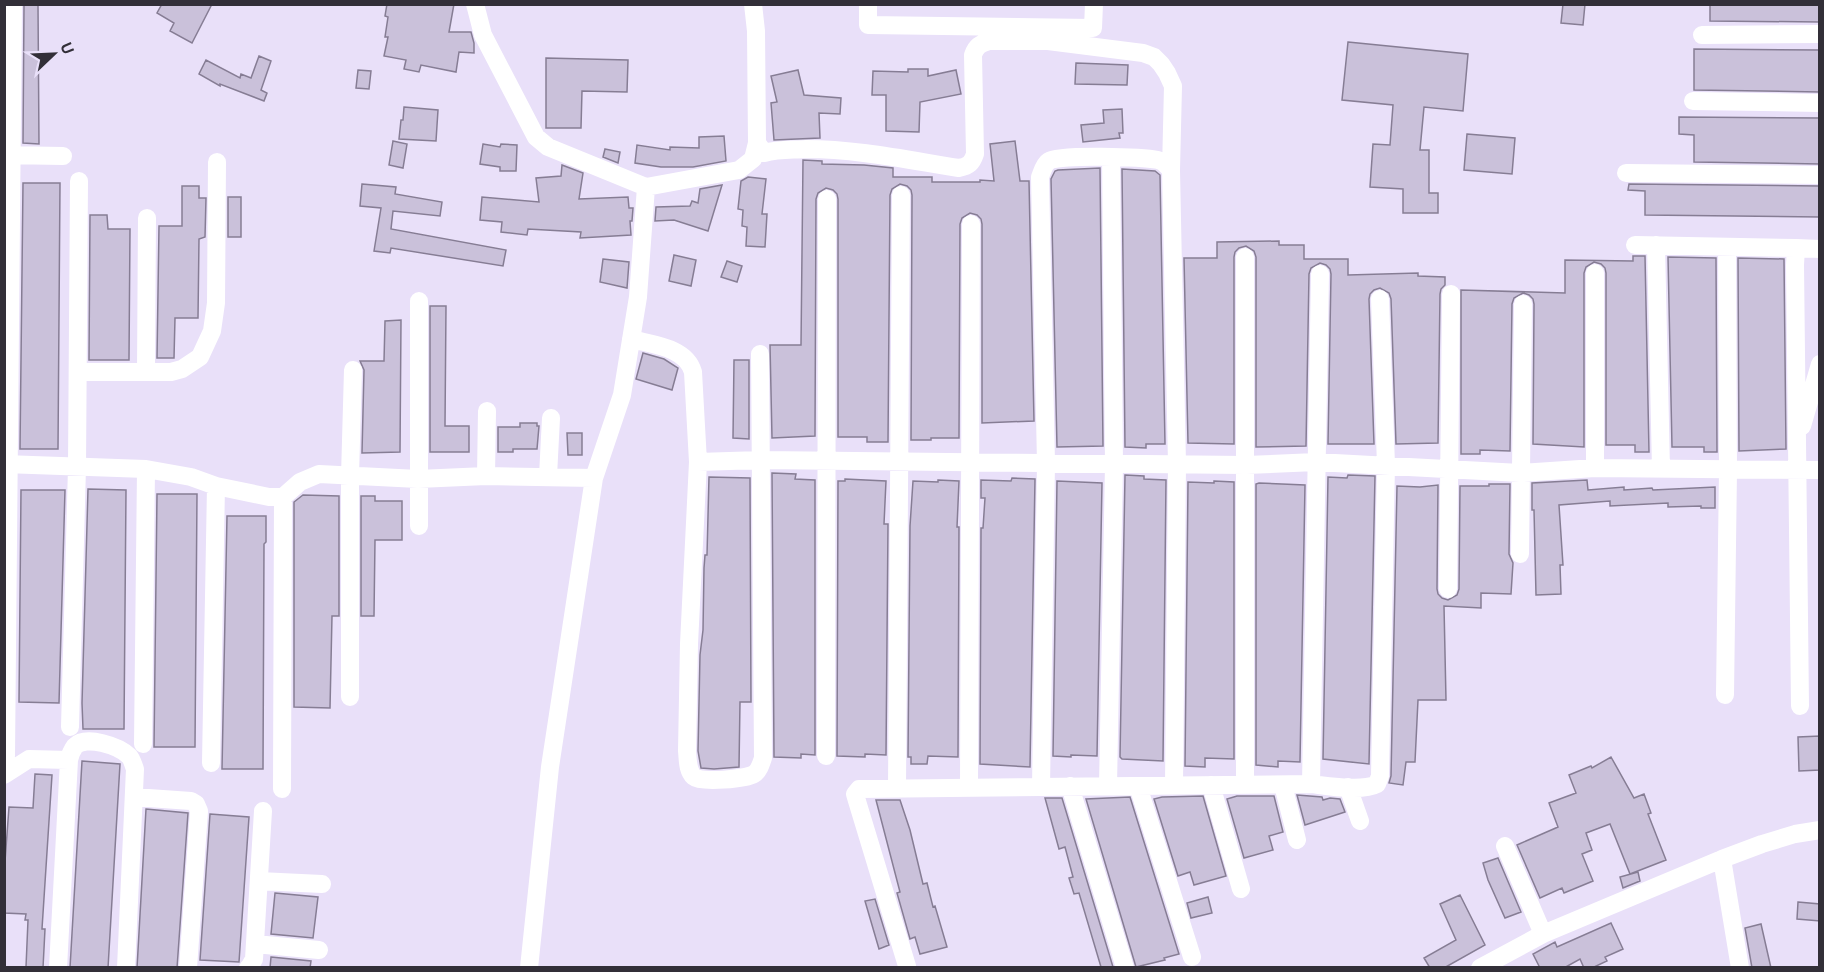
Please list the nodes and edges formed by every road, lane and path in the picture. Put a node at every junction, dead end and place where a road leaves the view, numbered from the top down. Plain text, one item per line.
1 (13, 4) edge
2 (475, 4) edge
3 (753, 4) edge
4 (868, 4) edge
5 (1094, 4) edge
6 (1820, 34) edge
7 (1702, 35) dead end
8 (1693, 101) dead end
9 (1820, 103) edge
10 (757, 143) junction
11 (8, 156) edge
12 (63, 156) dead end
13 (1111, 157) junction
14 (217, 162) dead end
15 (1171, 170) junction
16 (1626, 172) dead end
17 (1820, 175) edge
18 (79, 181) dead end
19 (646, 187) junction
20 (901, 195) dead end
21 (827, 199) dead end
22 (147, 218) dead end
23 (971, 224) dead end
24 (1635, 244) dead end
25 (1656, 245) junction
26 (1727, 247) junction
27 (1796, 249) junction
28 (1820, 249) edge
29 (1245, 257) dead end
30 (1595, 273) dead end
31 (1320, 274) dead end
32 (1451, 294) dead end
33 (1380, 299) dead end
34 (419, 301) dead end
35 (1523, 304) dead end
36 (632, 339) junction
37 (760, 354) dead end
38 (1820, 364) edge
39 (353, 370) dead end
40 (146, 371) junction
41 (78, 372) junction
42 (487, 411) dead end
43 (551, 418) dead end
44 (1796, 445) junction
45 (761, 460) junction
46 (826, 461) junction
47 (698, 462) junction
48 (900, 462) junction
49 (971, 462) junction
50 (1316, 462) junction
51 (1046, 463) junction
52 (7, 464) edge
53 (1114, 464) junction
54 (1177, 464) junction
55 (1246, 465) junction
56 (1386, 465) junction
57 (77, 467) junction
58 (1448, 468) junction
59 (1595, 468) junction
60 (146, 469) junction
61 (1661, 469) junction
62 (1728, 470) junction
63 (1797, 470) junction
64 (1820, 470) edge
65 (1520, 473) junction
66 (350, 476) junction
67 (486, 476) junction
68 (548, 476) junction
69 (594, 478) junction
70 (418, 479) junction
71 (216, 486) junction
72 (283, 497) junction
73 (419, 526) dead end
74 (1520, 554) dead end
75 (1449, 589) dead end
76 (1725, 695) dead end
77 (350, 697) dead end
78 (1800, 706) dead end
79 (70, 727) dead end
80 (143, 744) dead end
81 (6, 756) dead end
82 (826, 756) dead end
83 (69, 760) junction
84 (211, 763) dead end
85 (4, 775) edge
86 (1311, 784) junction
87 (1174, 785) junction
88 (1211, 785) junction
89 (1245, 785) junction
90 (1283, 785) junction
91 (1070, 786) junction
92 (1108, 786) junction
93 (1138, 786) junction
94 (969, 787) junction
95 (1041, 787) junction
96 (1348, 787) junction
97 (897, 788) junction
98 (282, 789) dead end
99 (134, 797) junction
100 (263, 811) dead end
101 (1359, 821) dead end
102 (1820, 830) edge
103 (1297, 840) dead end
104 (1505, 846) dead end
105 (1722, 859) junction
106 (259, 881) junction
107 (322, 884) dead end
108 (1241, 889) dead end
109 (1543, 934) junction
110 (255, 944) junction
111 (319, 950) dead end
112 (1192, 957) dead end
113 (907, 966) edge
114 (58, 968) edge
115 (126, 968) edge
116 (188, 968) edge
117 (248, 968) edge
118 (529, 968) edge
119 (1125, 968) edge
120 (1480, 968) edge
121 (1740, 968) edge

1 - 11 street
2 - 19 street
3 - 10 street
4 - 5 street
6 - 7 street
8 - 9 street
10 - 15 street
10 - 19 street
11 - 12 street
11 - 52 street
13 - 15 street
13 - 51 street
13 - 53 street
14 - 40 street
15 - 54 street
16 - 17 street
18 - 41 street
19 - 36 street
20 - 48 street
21 - 46 street
22 - 40 street
23 - 49 street
24 - 25 street
25 - 26 street
25 - 61 street
26 - 27 street
26 - 62 street
27 - 28 street
27 - 44 street
29 - 55 street
30 - 59 street
31 - 50 street
32 - 58 street
33 - 56 street
34 - 70 street
35 - 65 street
36 - 47 street
36 - 69 street
37 - 45 street
38 - 44 street
39 - 66 street
40 - 41 street
41 - 57 street
42 - 67 street
43 - 68 street
44 - 63 street
45 - 46 street
45 - 47 street
45 - 47 street
46 - 48 street
46 - 82 street
48 - 49 street
48 - 97 street
49 - 51 street
49 - 94 street
50 - 55 street
50 - 56 street
50 - 86 street
51 - 53 street
51 - 95 street
52 - 57 street
52 - 81 street
53 - 54 street
53 - 92 street
54 - 55 street
54 - 87 street
55 - 89 street
56 - 58 street
56 - 96 street
57 - 60 street
57 - 79 street
58 - 65 street
58 - 75 street
59 - 61 street
59 - 65 street
60 - 71 street
60 - 80 street
61 - 62 street
62 - 63 street
62 - 76 street
63 - 64 street
63 - 78 street
65 - 74 street
66 - 70 street
66 - 72 street
66 - 77 street
67 - 68 street
67 - 70 street
68 - 69 street
69 - 118 street
70 - 73 street
71 - 72 street
71 - 84 street
72 - 98 street
83 - 85 street
83 - 99 street
83 - 114 street
86 - 90 street
86 - 96 street
87 - 88 street
87 - 93 street
88 - 89 street
88 - 108 street
89 - 90 street
90 - 103 street
91 - 92 street
91 - 95 street
91 - 119 street
92 - 93 street
93 - 112 street
94 - 95 street
94 - 97 street
96 - 101 street
97 - 113 street
99 - 115 street
99 - 116 street
100 - 106 street
102 - 105 street
104 - 109 street
105 - 109 street
105 - 121 street
106 - 107 street
106 - 110 street
109 - 120 street
110 - 111 street
110 - 117 street

